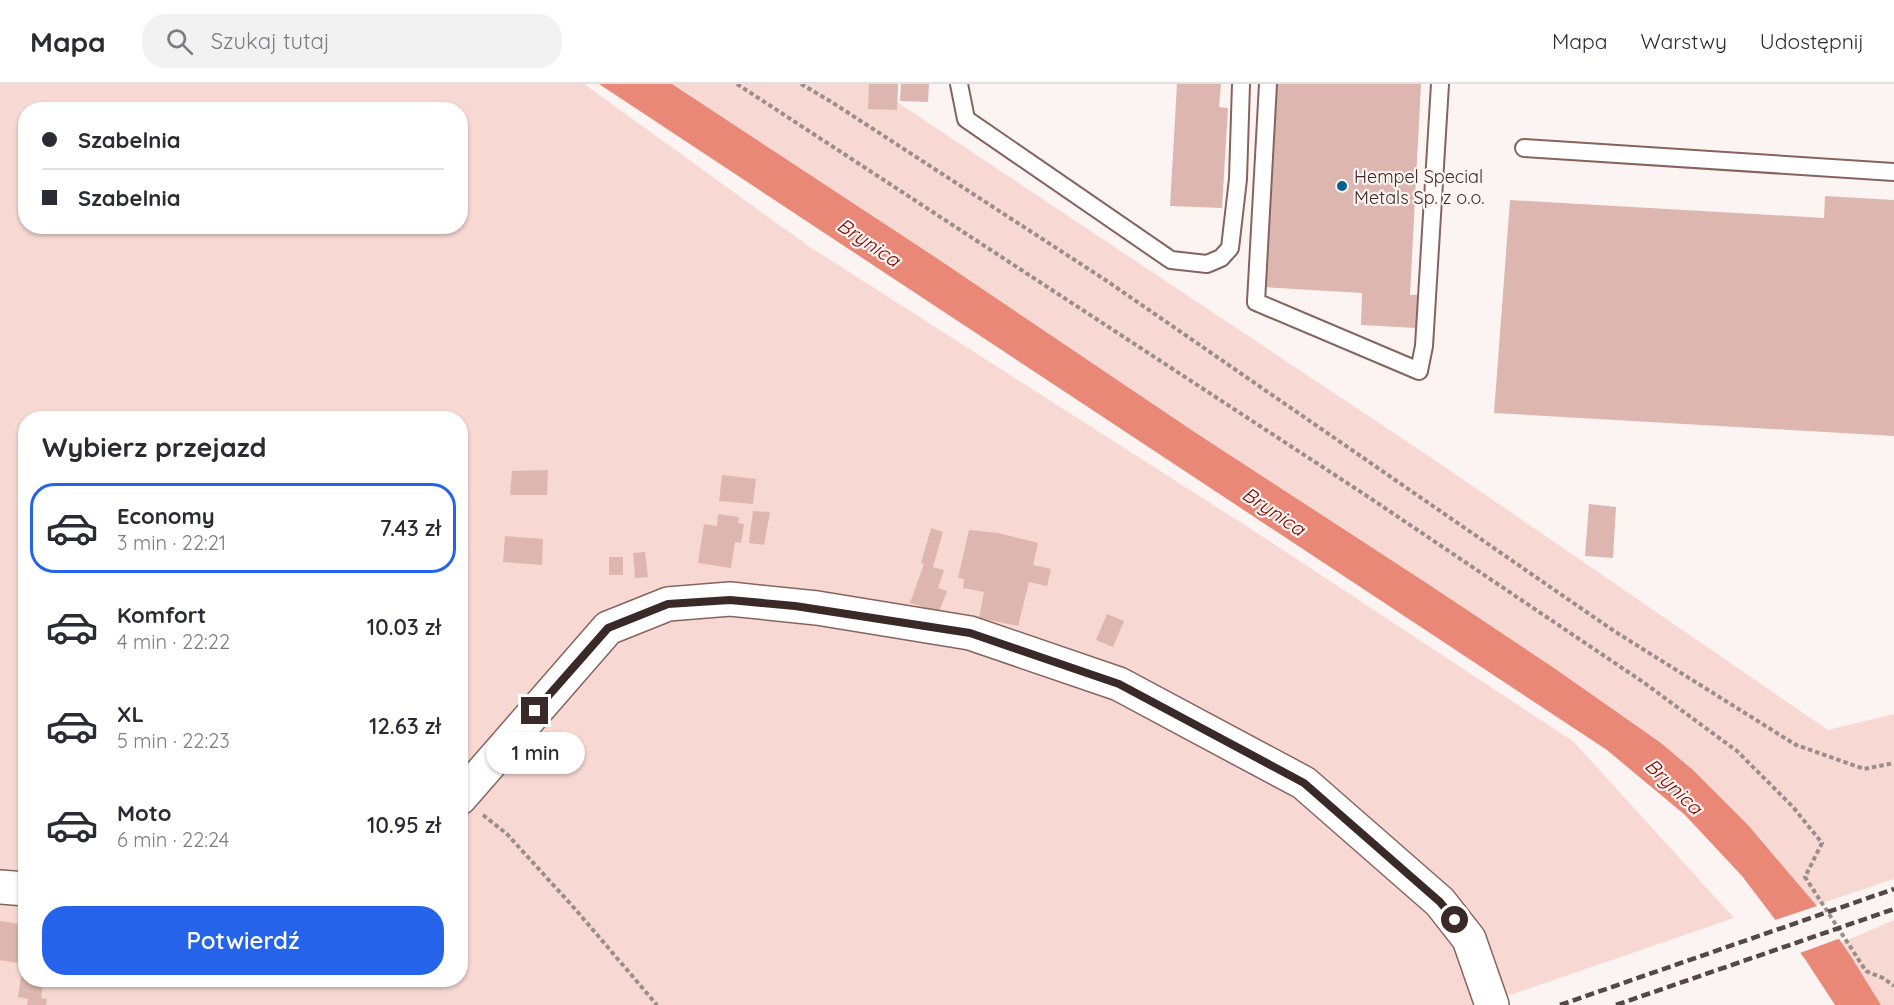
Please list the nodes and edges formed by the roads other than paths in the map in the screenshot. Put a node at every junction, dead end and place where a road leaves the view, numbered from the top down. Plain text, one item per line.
1 (959, 84) edge
2 (1241, 84) edge
3 (1268, 84) edge
4 (1440, 84) edge
5 (1524, 148) dead end
6 (1894, 172) edge
7 (468, 790) edge
8 (0, 888) edge
9 (18, 889) edge
10 (1492, 1005) edge

1 - 2 lane
3 - 4 lane
5 - 6 lane
7 - 10 street
8 - 9 street

